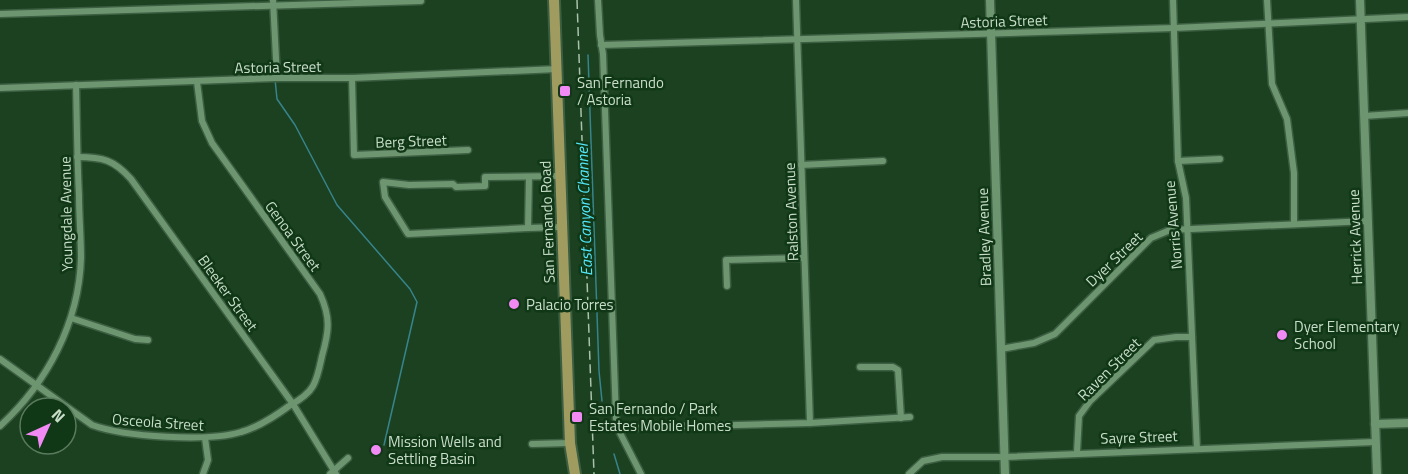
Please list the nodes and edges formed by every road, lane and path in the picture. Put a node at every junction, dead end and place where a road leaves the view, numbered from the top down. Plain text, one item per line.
1 (554, 0) edge
2 (598, 0) edge
3 (796, 0) edge
4 (990, 0) edge
5 (1173, 0) edge
6 (1267, 0) edge
7 (1360, 0) edge
8 (421, 1) edge
9 (273, 3) edge
10 (0, 14) edge
11 (1408, 17) edge
12 (1360, 19) junction
13 (1268, 23) junction
14 (1174, 28) junction
15 (991, 33) junction
16 (797, 41) junction
17 (601, 45) junction
18 (557, 69) junction
19 (277, 78) junction
20 (352, 78) junction
21 (197, 82) junction
22 (76, 85) junction
23 (0, 88) edge
24 (1408, 113) edge
25 (1364, 116) junction
26 (468, 150) dead end
27 (77, 157) junction
28 (1220, 159) dead end
29 (884, 161) dead end
30 (1178, 161) junction
31 (801, 165) junction
32 (560, 176) junction
33 (529, 177) junction
34 (1368, 221) junction
35 (1293, 224) junction
36 (562, 227) junction
37 (528, 228) junction
38 (1188, 229) junction
39 (804, 258) junction
40 (727, 286) dead end
41 (71, 318) junction
42 (1192, 337) junction
43 (148, 340) dead end
44 (1001, 349) junction
45 (0, 359) edge
46 (860, 367) dead end
47 (36, 384) junction
48 (293, 404) junction
49 (910, 417) dead end
50 (901, 418) junction
51 (810, 423) junction
52 (1408, 423) edge
53 (1375, 424) junction
54 (0, 426) edge
55 (619, 431) junction
56 (205, 438) junction
57 (1375, 442) junction
58 (570, 443) junction
59 (532, 444) dead end
60 (1197, 448) junction
61 (1077, 453) junction
62 (1005, 457) junction
63 (348, 458) dead end
64 (572, 472) edge
65 (333, 473) edge
66 (203, 474) edge
67 (641, 474) edge
68 (909, 474) edge
69 (1005, 474) edge
70 (1377, 474) edge

1 - 18 main road, San Fernando Road
2 - 17 street
3 - 16 street, Ralston Avenue
4 - 15 street, Bradley Avenue
5 - 14 street, Norris Avenue
6 - 13 street
7 - 12 street, Herrick Avenue
8 - 9 street
9 - 10 street
9 - 19 street
11 - 12 street, Astoria Street
12 - 13 street, Astoria Street
12 - 25 street, Herrick Avenue
13 - 14 street, Astoria Street
13 - 35 street
14 - 15 street, Astoria Street
14 - 30 street, Norris Avenue
15 - 16 street, Astoria Street
15 - 44 street, Bradley Avenue
16 - 17 street, Astoria Street
16 - 31 street, Ralston Avenue
17 - 55 street
18 - 20 street, Astoria Street
18 - 32 main road, San Fernando Road
19 - 20 street, Astoria Street
19 - 21 street, Astoria Street
20 - 26 street, Berg Street
21 - 22 street, Astoria Street
21 - 48 street, Genoa Street
22 - 23 street, Astoria Street
22 - 27 street, Youngdale Avenue
24 - 25 street
25 - 34 street, Herrick Avenue
27 - 41 street, Youngdale Avenue
27 - 48 street, Bleeker Street
28 - 30 street
29 - 31 street
30 - 38 street, Norris Avenue
31 - 39 street, Ralston Avenue
32 - 33 street
32 - 36 main road, San Fernando Road
33 - 37 street
33 - 37 street
34 - 35 street, Dyer Street
34 - 53 street, Herrick Avenue
35 - 38 street, Dyer Street
36 - 37 street
36 - 58 main road, San Fernando Road
38 - 42 street, Norris Avenue
38 - 44 street, Dyer Street
39 - 40 street
39 - 51 street, Ralston Avenue
41 - 43 street
41 - 47 street, Youngdale Avenue
42 - 60 street, Norris Avenue
42 - 61 street, Raven Street
44 - 62 street, Bradley Avenue
45 - 47 street, Osceola Street
46 - 50 street
47 - 54 street, Youngdale Avenue
47 - 56 street, Osceola Street
48 - 56 street, Osceola Street
48 - 65 street, Bleeker Street
49 - 50 street
50 - 51 street
51 - 55 street
52 - 53 street
53 - 57 street, Herrick Avenue
55 - 67 street
56 - 66 street
57 - 60 street, Sayre Street
57 - 70 street, Herrick Avenue
58 - 59 street
58 - 64 main road, San Fernando Road
60 - 61 street, Sayre Street
61 - 62 street, Sayre Street
62 - 68 street, Sayre Street
62 - 69 street, Bradley Avenue
63 - 65 street

